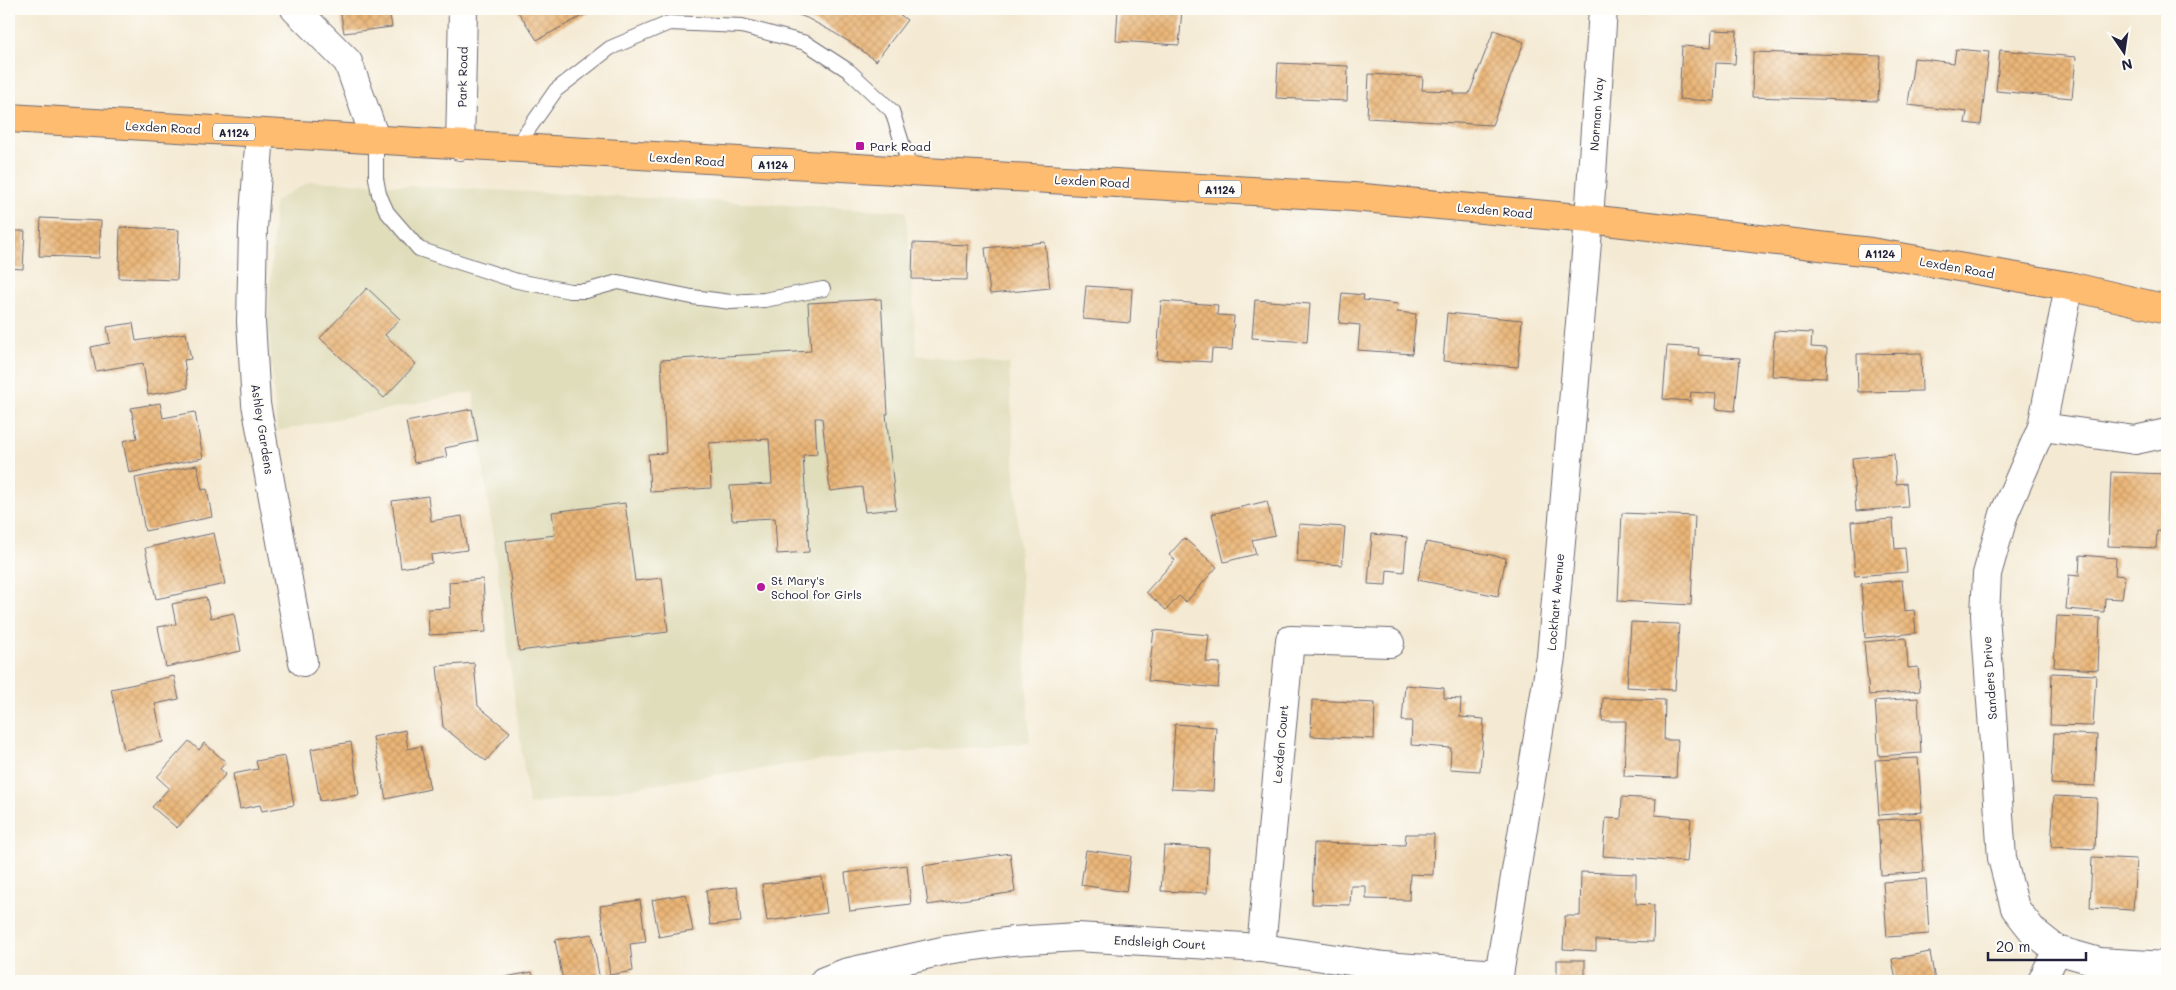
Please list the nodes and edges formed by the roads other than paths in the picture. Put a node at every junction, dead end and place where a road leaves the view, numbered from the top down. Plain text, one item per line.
1 (295, 9) edge
2 (463, 9) edge
3 (1603, 9) edge
4 (9, 118) edge
5 (260, 133) junction
6 (376, 141) junction
7 (460, 146) junction
8 (516, 147) junction
9 (911, 171) junction
10 (1589, 219) junction
11 (2069, 286) junction
12 (823, 289) dead end
13 (2167, 309) edge
14 (2042, 427) junction
15 (2167, 433) edge
16 (1390, 643) dead end
17 (303, 662) dead end
18 (1261, 948) junction
19 (2056, 950) junction
20 (2167, 966) edge
21 (1384, 974) edge
22 (1498, 978) edge
23 (824, 981) edge
24 (2042, 981) edge

1 - 6 street
2 - 7 street, Park Road
3 - 10 street, Norman Way
4 - 5 main road, Lexden Road / A1124
5 - 6 main road, Lexden Road / A1124
5 - 17 street, Ashley Gardens
6 - 7 main road, Lexden Road / A1124
6 - 12 lane
7 - 8 main road, Lexden Road / A1124
8 - 9 main road, Lexden Road / A1124
8 - 9 lane
9 - 10 main road, Lexden Road / A1124
10 - 11 main road, Lexden Road / A1124
10 - 22 street, Lockhart Avenue
11 - 13 main road, Lexden Road / A1124
11 - 14 street, Sanders Drive
14 - 15 street
14 - 19 street, Sanders Drive
16 - 18 street, Lexden Court
18 - 21 street, Endsleigh Court
18 - 23 street, Endsleigh Court
19 - 20 street, Sanders Drive
19 - 24 street
21 - 22 street, Endsleigh Court

